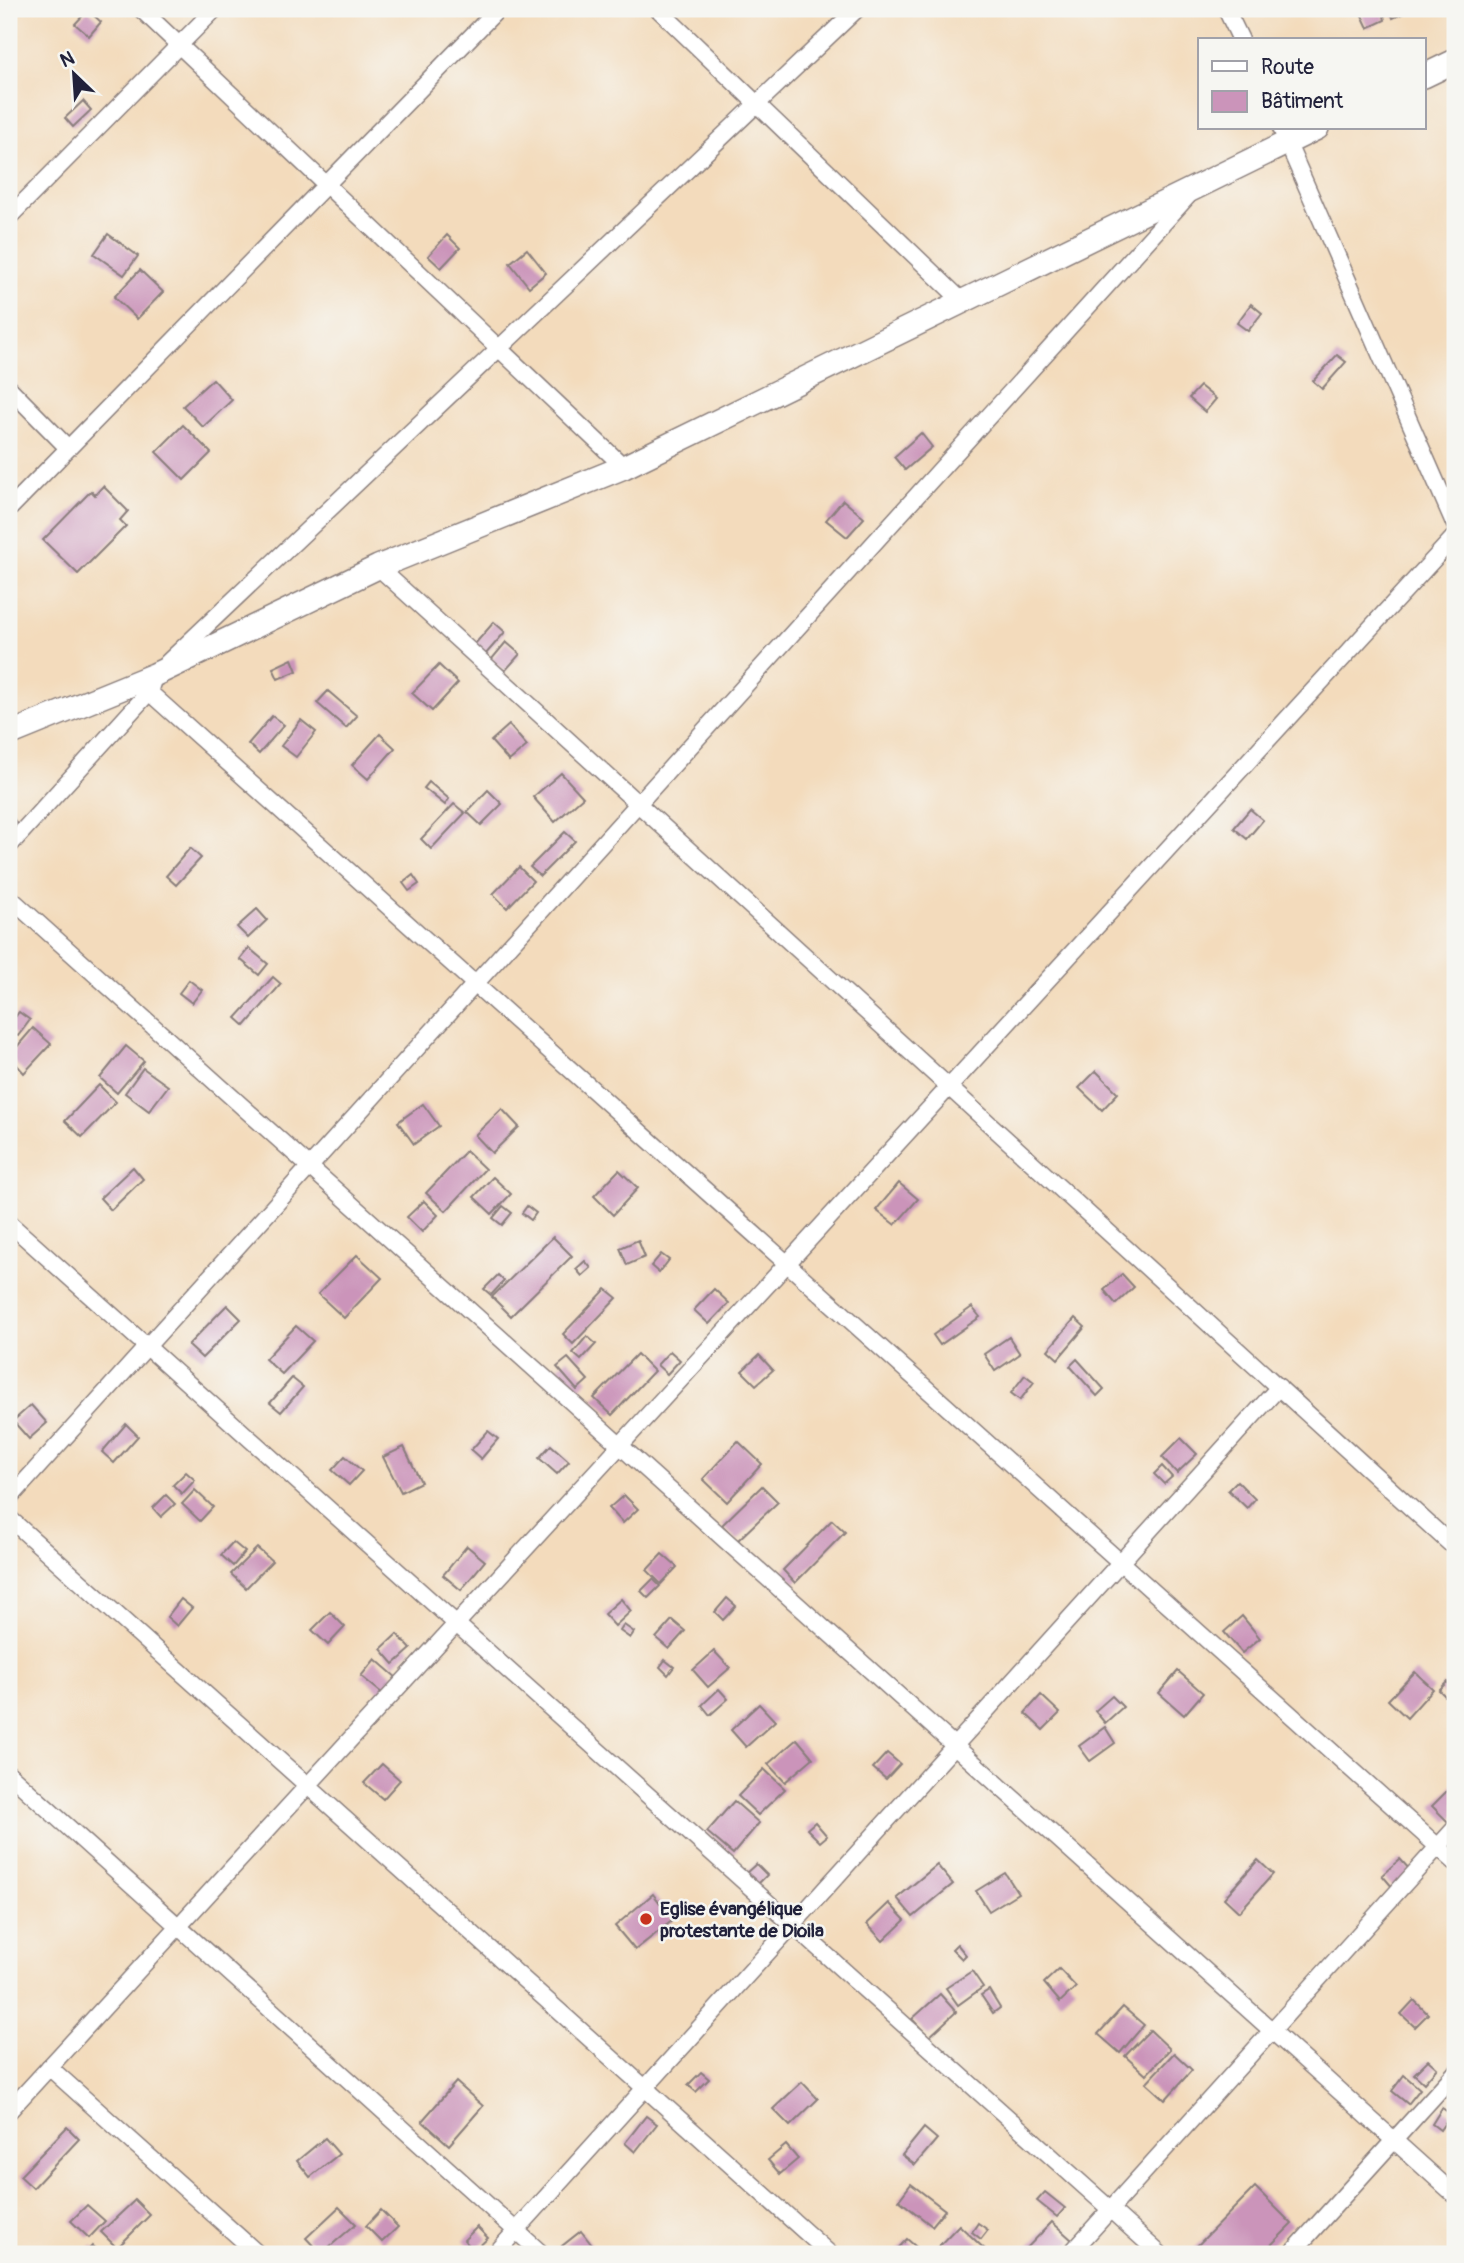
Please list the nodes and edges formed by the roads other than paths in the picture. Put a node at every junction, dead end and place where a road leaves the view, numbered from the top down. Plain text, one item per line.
1 (141, 9) edge
2 (215, 9) edge
3 (498, 9) edge
4 (658, 9) edge
5 (857, 9) edge
6 (1226, 9) edge
7 (1240, 38) edge
8 (179, 45) junction
9 (1455, 61) edge
10 (1426, 75) edge
11 (757, 104) junction
12 (1308, 130) edge
13 (1284, 135) edge
14 (326, 184) junction
15 (1198, 185) junction
16 (9, 217) edge
17 (962, 301) junction
18 (499, 348) junction
19 (9, 388) edge
20 (68, 448) junction
21 (624, 467) junction
22 (9, 509) edge
23 (1455, 525) edge
24 (1455, 536) edge
25 (378, 568) junction
26 (152, 684) junction
27 (9, 734) edge
28 (638, 804) junction
29 (9, 846) edge
30 (9, 897) edge
31 (475, 984) junction
32 (949, 1087) junction
33 (309, 1167) junction
34 (9, 1223) edge
35 (787, 1264) junction
36 (147, 1346) junction
37 (1279, 1387) junction
38 (620, 1445) junction
39 (9, 1499) edge
40 (9, 1518) edge
41 (1455, 1548) edge
42 (1121, 1563) junction
43 (456, 1623) junction
44 (955, 1746) junction
45 (9, 1774) edge
46 (307, 1786) junction
47 (1455, 1828) edge
48 (1438, 1847) junction
49 (1455, 1862) edge
50 (793, 1925) junction
51 (178, 1926) junction
52 (1273, 2030) junction
53 (49, 2067) junction
54 (1455, 2073) edge
55 (645, 2089) junction
56 (9, 2110) edge
57 (1395, 2140) junction
58 (1455, 2194) edge
59 (1110, 2210) junction
60 (516, 2231) junction
61 (258, 2254) edge
62 (495, 2254) edge
63 (542, 2254) edge
64 (830, 2254) edge
65 (1070, 2254) edge
66 (1160, 2254) edge
67 (1291, 2254) edge

1 - 8 street
2 - 8 street
3 - 14 street
4 - 11 street
5 - 11 street
6 - 7 street
8 - 14 street
8 - 16 street
9 - 10 street
11 - 17 street
11 - 18 street
12 - 13 street
13 - 15 street
13 - 23 street
14 - 18 street
14 - 20 street
15 - 17 street
15 - 28 street
17 - 21 street
18 - 21 street
18 - 26 street
19 - 20 street
20 - 22 street
21 - 25 street
24 - 32 street
25 - 26 street
25 - 28 street
26 - 27 street
26 - 29 street
26 - 31 street
28 - 31 street
28 - 32 street
30 - 33 street
31 - 33 street
31 - 35 street
32 - 35 street
32 - 37 street
33 - 36 street
33 - 38 street
34 - 36 street
35 - 38 street
35 - 42 street
36 - 39 street
36 - 43 street
37 - 41 street
37 - 42 street
38 - 43 street
38 - 44 street
40 - 46 street
42 - 44 street
42 - 48 street
43 - 46 street
43 - 50 street
44 - 50 street
44 - 52 street
45 - 51 street
46 - 51 street
46 - 55 street
47 - 48 street
48 - 49 street
48 - 52 street
50 - 55 street
50 - 59 street
51 - 53 street
51 - 60 street
52 - 57 street
52 - 59 street
53 - 56 street
53 - 61 street
54 - 57 street
55 - 60 street
55 - 64 street
57 - 58 street
57 - 67 street
59 - 65 street
59 - 66 street
60 - 62 street
60 - 63 street

